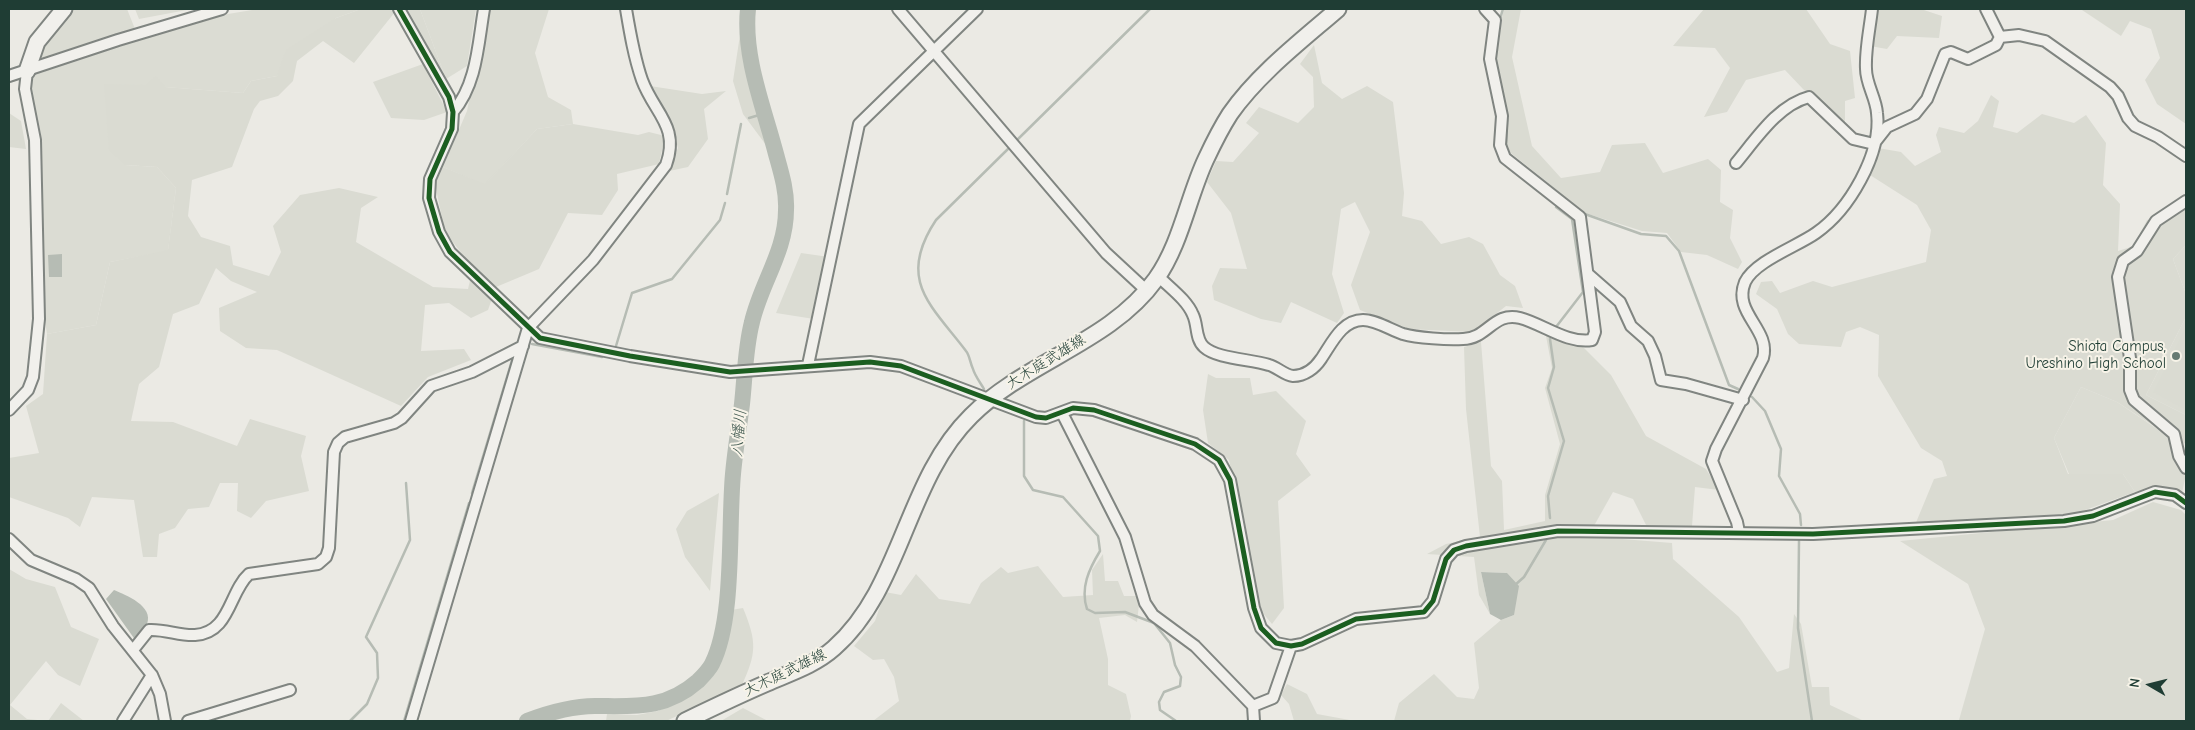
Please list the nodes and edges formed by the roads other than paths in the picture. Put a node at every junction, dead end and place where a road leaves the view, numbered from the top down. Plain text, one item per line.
1 (64, 9) edge
2 (222, 9) edge
3 (399, 9) edge
4 (484, 9) edge
5 (626, 9) edge
6 (898, 9) edge
7 (977, 9) edge
8 (1338, 9) edge
9 (1486, 9) edge
10 (1872, 9) edge
11 (1986, 9) edge
12 (2000, 37) junction
13 (934, 51) junction
14 (28, 71) junction
15 (9, 76) edge
16 (453, 112) junction
17 (1874, 144) junction
18 (2186, 156) edge
19 (1736, 163) dead end
20 (2186, 201) edge
21 (1588, 274) junction
22 (1158, 276) junction
23 (1147, 291) junction
24 (528, 328) junction
25 (523, 346) junction
26 (808, 365) junction
27 (988, 400) junction
28 (1743, 400) junction
29 (9, 410) edge
30 (1062, 412) junction
31 (2186, 468) edge
32 (2185, 498) edge
33 (1739, 532) junction
34 (9, 539) edge
35 (1291, 646) junction
36 (133, 650) junction
37 (152, 675) junction
38 (290, 690) dead end
39 (1253, 706) junction
40 (123, 721) edge
41 (165, 721) edge
42 (188, 721) edge
43 (411, 721) edge
44 (685, 721) edge
45 (1254, 721) edge

1 - 14 main road
2 - 14 street
3 - 16 street
4 - 16 street
5 - 24 street
6 - 13 street
7 - 13 street
8 - 22 main road, 大木庭武雄線
9 - 21 street
10 - 17 street
11 - 12 street
12 - 17 street
12 - 18 street
13 - 23 street
13 - 26 street
14 - 15 street
14 - 29 street
16 - 24 street
17 - 19 street
17 - 28 street
20 - 31 street
21 - 22 street
21 - 28 street
22 - 23 main road, 大木庭武雄線
23 - 27 main road, 大木庭武雄線
24 - 25 street
24 - 26 street
25 - 36 street
25 - 43 street
26 - 27 street
27 - 30 street
27 - 44 main road, 大木庭武雄線
28 - 33 street
30 - 35 street
30 - 39 street
32 - 33 street
33 - 35 street
34 - 36 street
35 - 39 street
36 - 37 street
37 - 40 street
37 - 41 street
38 - 42 street
39 - 45 street

